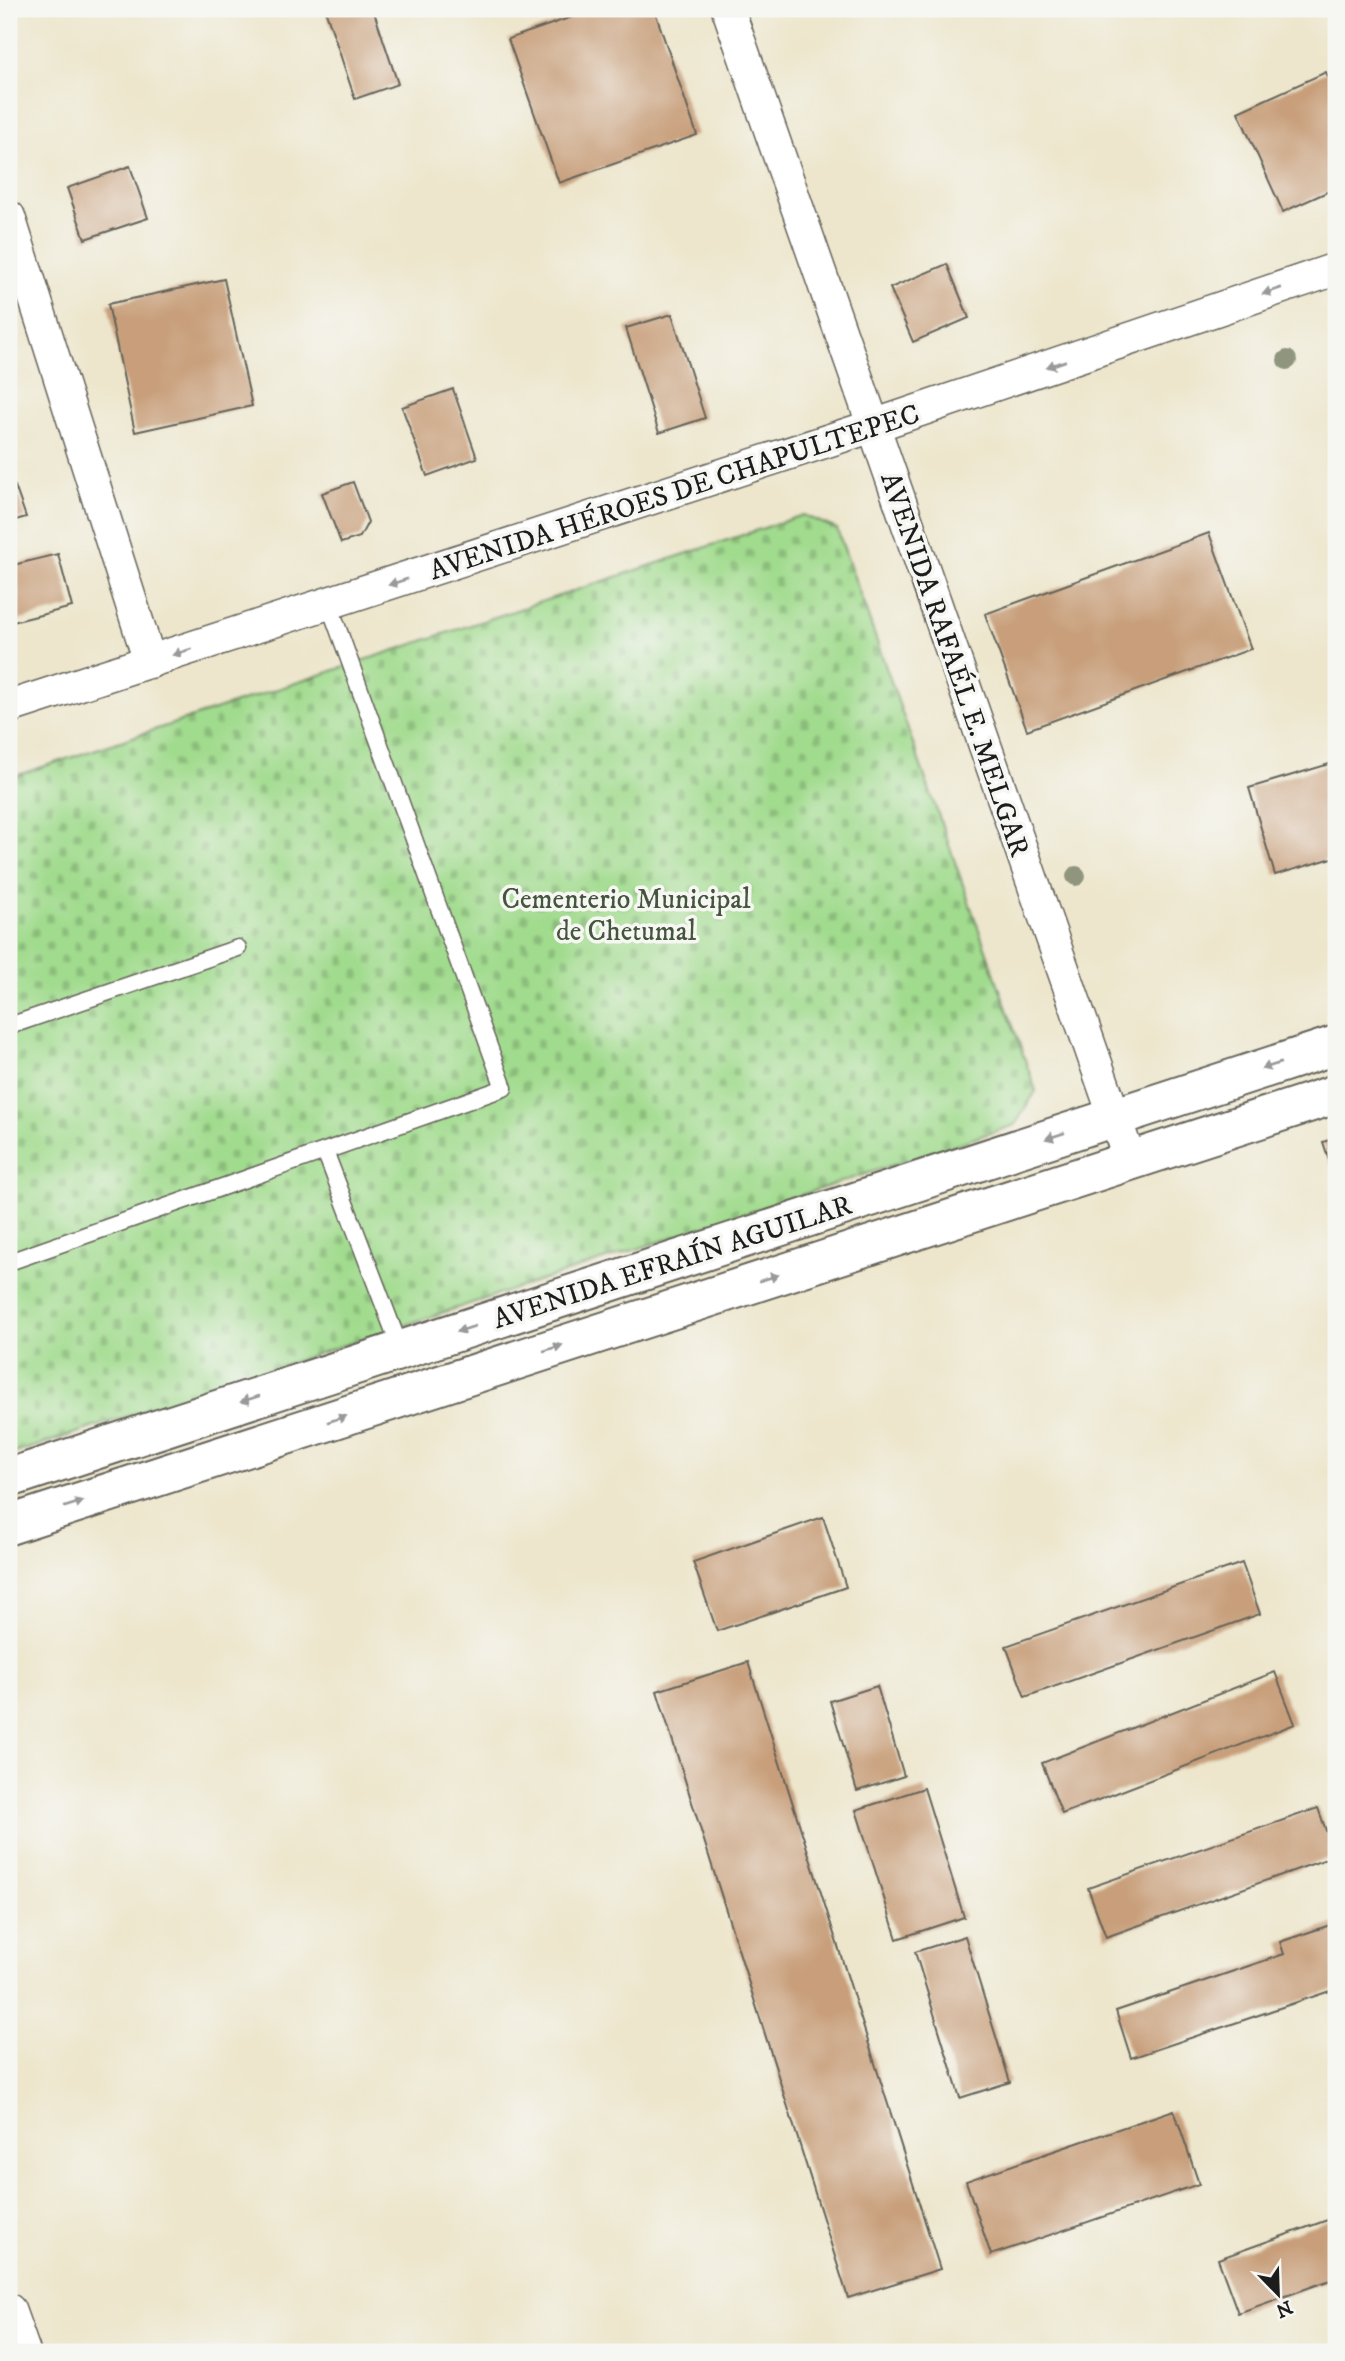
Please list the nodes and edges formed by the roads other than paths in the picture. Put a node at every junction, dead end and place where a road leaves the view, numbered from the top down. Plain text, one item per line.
1 (728, 9) edge
2 (9, 217) edge
3 (1336, 269) edge
4 (873, 426) junction
5 (330, 604) junction
6 (150, 662) junction
7 (9, 707) edge
8 (238, 948) dead end
9 (9, 1026) edge
10 (1336, 1045) edge
11 (1336, 1094) edge
12 (1114, 1117) junction
13 (325, 1151) junction
14 (1130, 1161) junction
15 (9, 1262) edge
16 (401, 1350) junction
17 (415, 1393) junction
18 (9, 1478) edge
19 (9, 1525) edge
20 (9, 2310) edge
21 (24, 2352) edge

1 - 4 street, AVENIDA RAFAÉL E. MELGAR
2 - 6 street
3 -> 4 street, AVENIDA HÉROES DE CHAPULTEPEC
4 -> 5 street, AVENIDA HÉROES DE CHAPULTEPEC
4 - 12 street, AVENIDA RAFAÉL E. MELGAR
5 -> 6 street, AVENIDA HÉROES DE CHAPULTEPEC
5 - 13 lane
6 - 7 street, AVENIDA HÉROES DE CHAPULTEPEC
8 - 9 lane
10 -> 12 main road, AVENIDA EFRAÍN AGUILAR
11 - 14 main road, AVENIDA EFRAÍN AGUILAR
12 - 14 street, AVENIDA RAFAÉL E. MELGAR
12 -> 16 main road, AVENIDA EFRAÍN AGUILAR
13 - 15 lane
13 - 16 lane
17 -> 14 main road, AVENIDA EFRAÍN AGUILAR
16 - 17 main road
16 -> 18 main road, AVENIDA EFRAÍN AGUILAR
19 -> 17 main road, AVENIDA EFRAÍN AGUILAR
20 - 21 street

